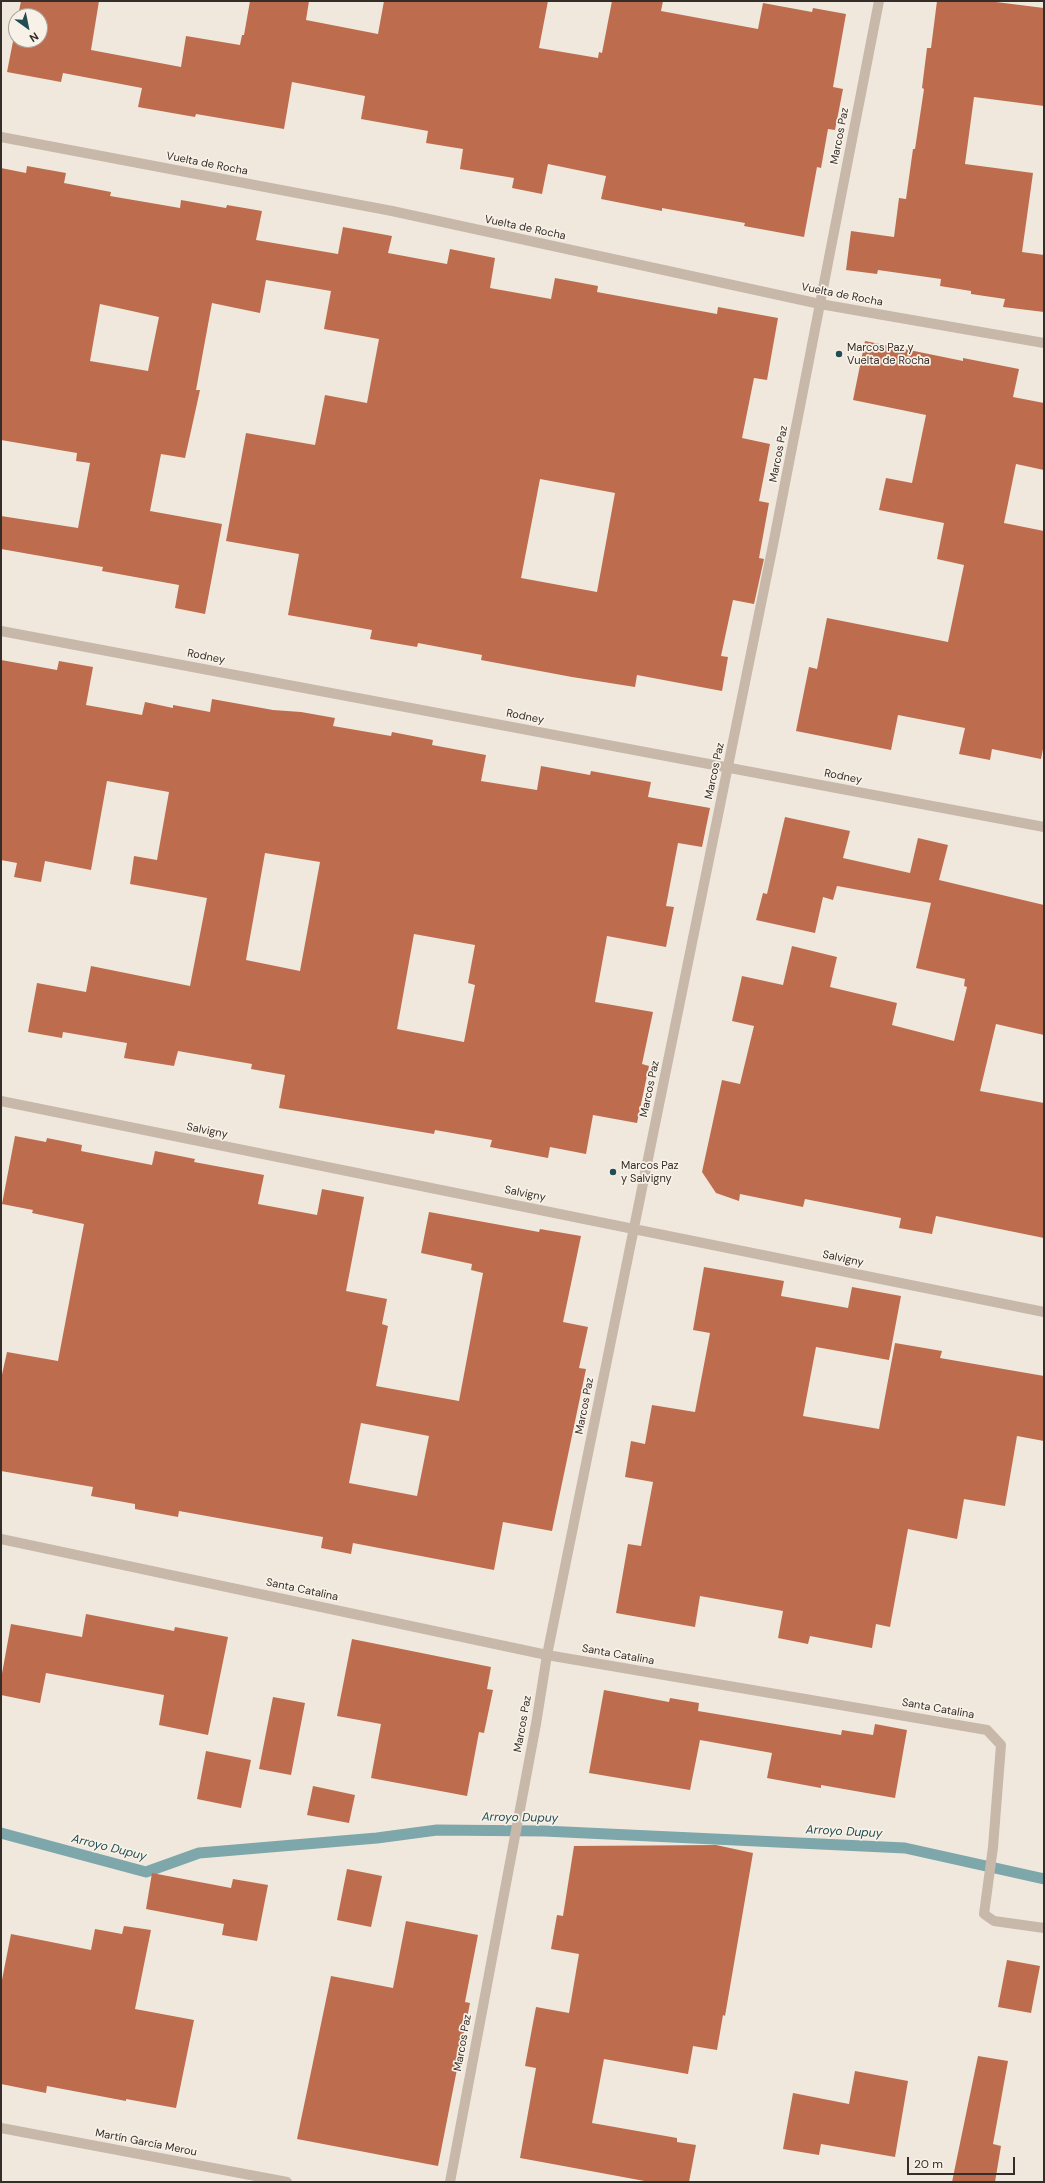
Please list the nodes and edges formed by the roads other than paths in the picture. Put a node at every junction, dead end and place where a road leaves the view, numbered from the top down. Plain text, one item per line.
1 (879, 1) edge
2 (1, 137) edge
3 (820, 304) junction
4 (1044, 344) edge
5 (1, 631) edge
6 (728, 768) junction
7 (1044, 827) edge
8 (1, 1101) edge
9 (633, 1228) junction
10 (1044, 1312) edge
11 (1, 1539) edge
12 (547, 1655) junction
13 (1044, 1928) edge
14 (1, 2128) edge
15 (274, 2181) edge
16 (287, 2182) edge
17 (450, 2182) edge

1 - 3 street, Marcos Paz
2 - 3 street, Vuelta de Rocha
3 - 4 street, Vuelta de Rocha
3 - 6 street, Marcos Paz
5 - 6 street, Rodney
6 - 7 street, Rodney
6 - 9 street, Marcos Paz
8 - 9 street, Salvigny
9 - 10 street, Salvigny
9 - 12 street, Marcos Paz
11 - 12 street, Santa Catalina
12 - 13 street, Santa Catalina
12 - 17 street, Marcos Paz
14 - 15 street, Martín García Merou
15 - 16 street, Martín García Merou

